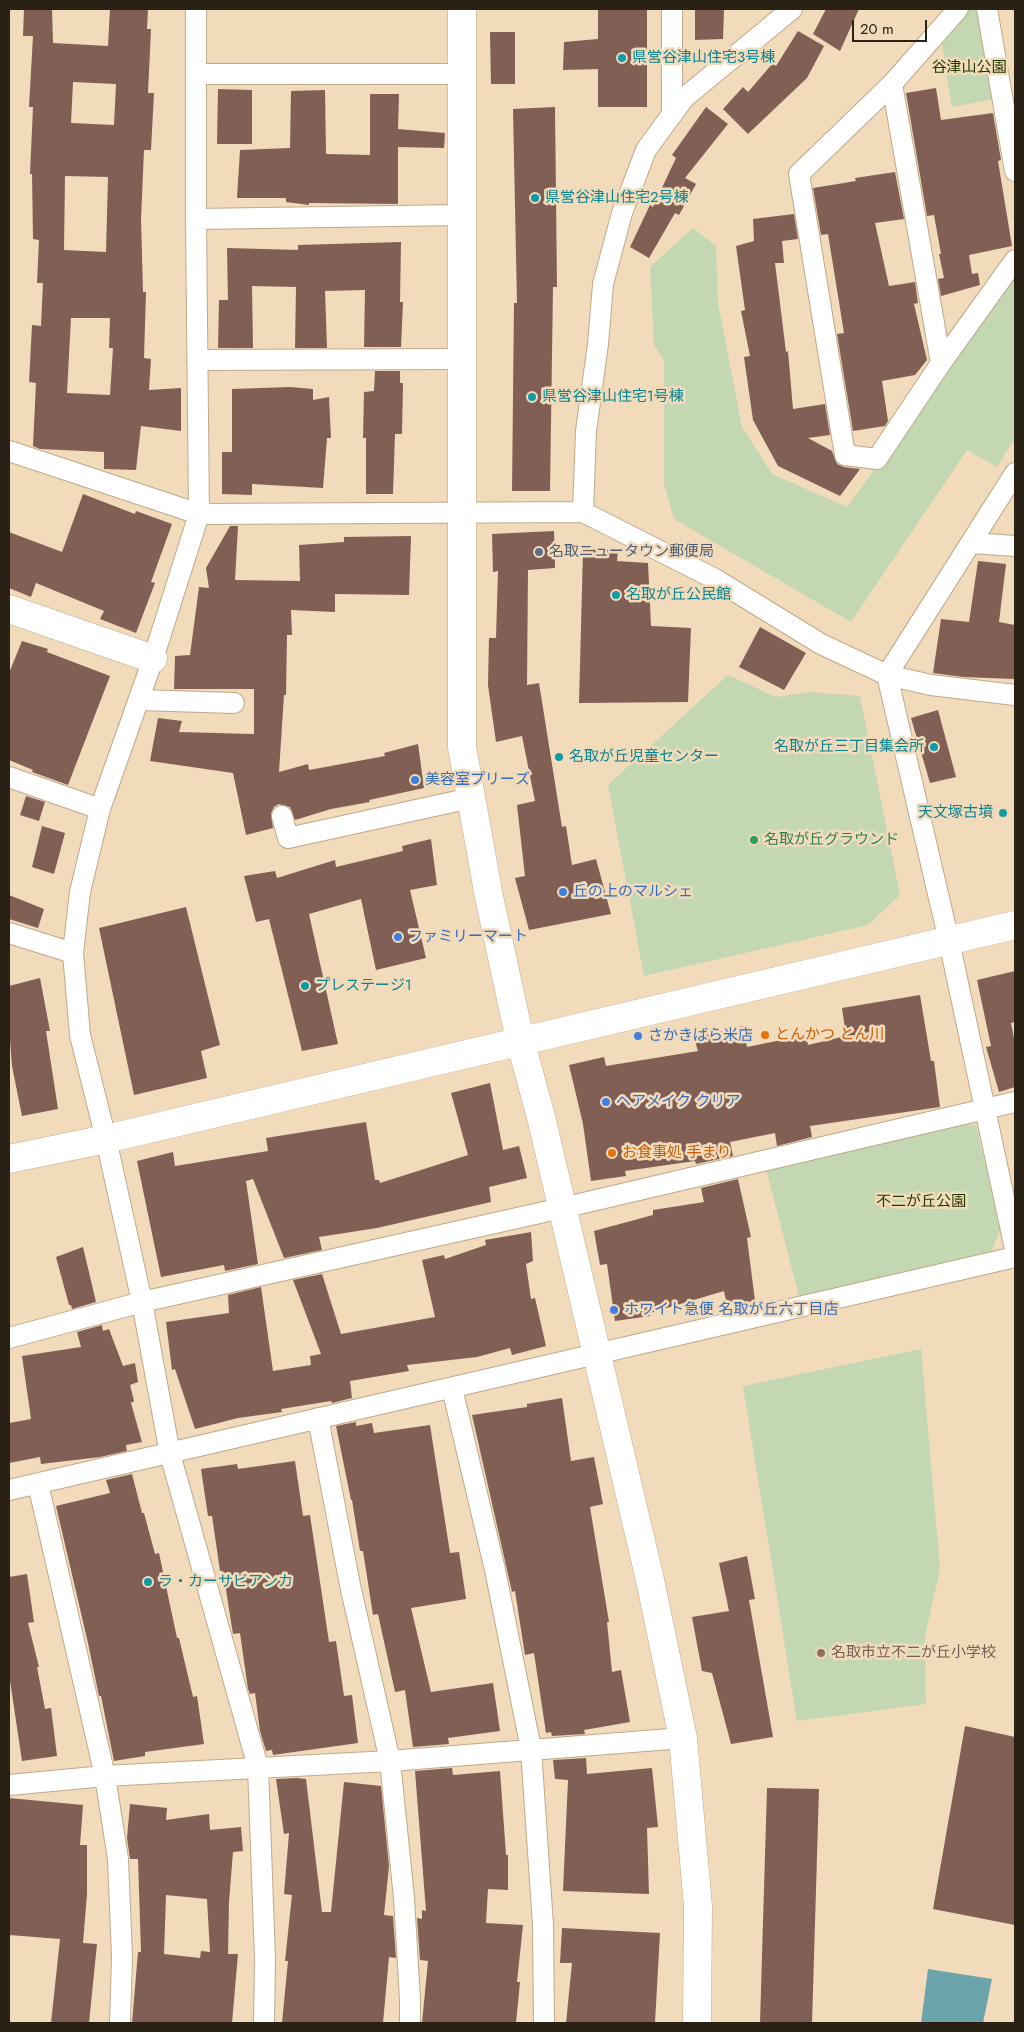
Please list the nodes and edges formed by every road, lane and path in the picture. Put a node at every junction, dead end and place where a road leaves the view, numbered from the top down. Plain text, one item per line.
1 (196, 9) edge
2 (462, 9) edge
3 (672, 9) edge
4 (792, 9) edge
5 (958, 9) edge
6 (987, 9) edge
7 (197, 74) junction
8 (462, 74) junction
9 (892, 84) junction
10 (672, 113) junction
11 (1015, 171) edge
12 (461, 215) junction
13 (196, 219) junction
14 (1015, 260) edge
15 (461, 359) junction
16 (197, 360) junction
17 (941, 363) junction
18 (9, 451) edge
19 (1015, 473) edge
20 (463, 512) junction
21 (583, 512) junction
22 (199, 514) junction
23 (972, 543) junction
24 (1015, 546) edge
25 (9, 609) edge
26 (153, 659) junction
27 (887, 675) junction
28 (1015, 695) edge
29 (139, 700) junction
30 (234, 703) dead end
31 (9, 777) edge
32 (471, 798) junction
33 (100, 808) junction
34 (282, 816) dead end
35 (1015, 925) edge
36 (9, 933) edge
37 (949, 941) junction
38 (73, 953) junction
39 (520, 1040) junction
40 (1015, 1102) edge
41 (985, 1110) junction
42 (106, 1139) junction
43 (9, 1158) edge
44 (562, 1208) junction
45 (1015, 1250) edge
46 (1015, 1257) edge
47 (142, 1302) junction
48 (9, 1338) edge
49 (597, 1353) junction
50 (452, 1388) junction
51 (318, 1418) junction
52 (170, 1454) junction
53 (38, 1484) junction
54 (9, 1490) edge
55 (683, 1738) junction
56 (531, 1749) junction
57 (390, 1761) junction
58 (258, 1767) junction
59 (105, 1776) junction
60 (9, 1785) edge
61 (120, 2023) edge
62 (264, 2023) edge
63 (410, 2023) edge
64 (544, 2023) edge
65 (697, 2023) edge

1 - 7 street
2 - 8 street
3 - 10 street
4 - 10 street
5 - 9 street
6 - 11 street
7 - 8 street
7 - 13 street
8 - 12 street
9 - 17 street
9 - 17 street
10 - 21 street
12 - 13 street
12 - 15 street
13 - 16 street
14 - 17 street
15 - 16 street
15 - 20 street
16 - 22 street
18 - 22 street
19 - 23 street
20 - 21 street
20 - 22 street
20 - 32 street
21 - 27 street
22 - 26 street
23 - 24 street
23 - 27 street
25 - 26 street
26 - 29 street
27 - 28 street
27 - 37 street
29 - 30 street
29 - 33 street
31 - 33 street
32 - 34 street
32 - 39 street
33 - 38 street
35 - 37 street
36 - 38 street
37 - 39 street
37 - 41 street
38 - 42 street
39 - 42 street
39 - 44 street
40 - 41 street
41 - 44 street
41 - 45 street
42 - 43 street
42 - 47 street
44 - 47 street
44 - 49 street
46 - 49 street
47 - 48 street
47 - 52 street
49 - 50 street
49 - 55 street
50 - 51 street
50 - 56 street
51 - 52 street
51 - 57 street
52 - 53 street
52 - 58 street
53 - 54 street
53 - 59 street
55 - 56 street
55 - 65 street
56 - 57 street
56 - 64 street
57 - 58 street
57 - 63 street
58 - 59 street
58 - 62 street
59 - 60 street
59 - 61 street

